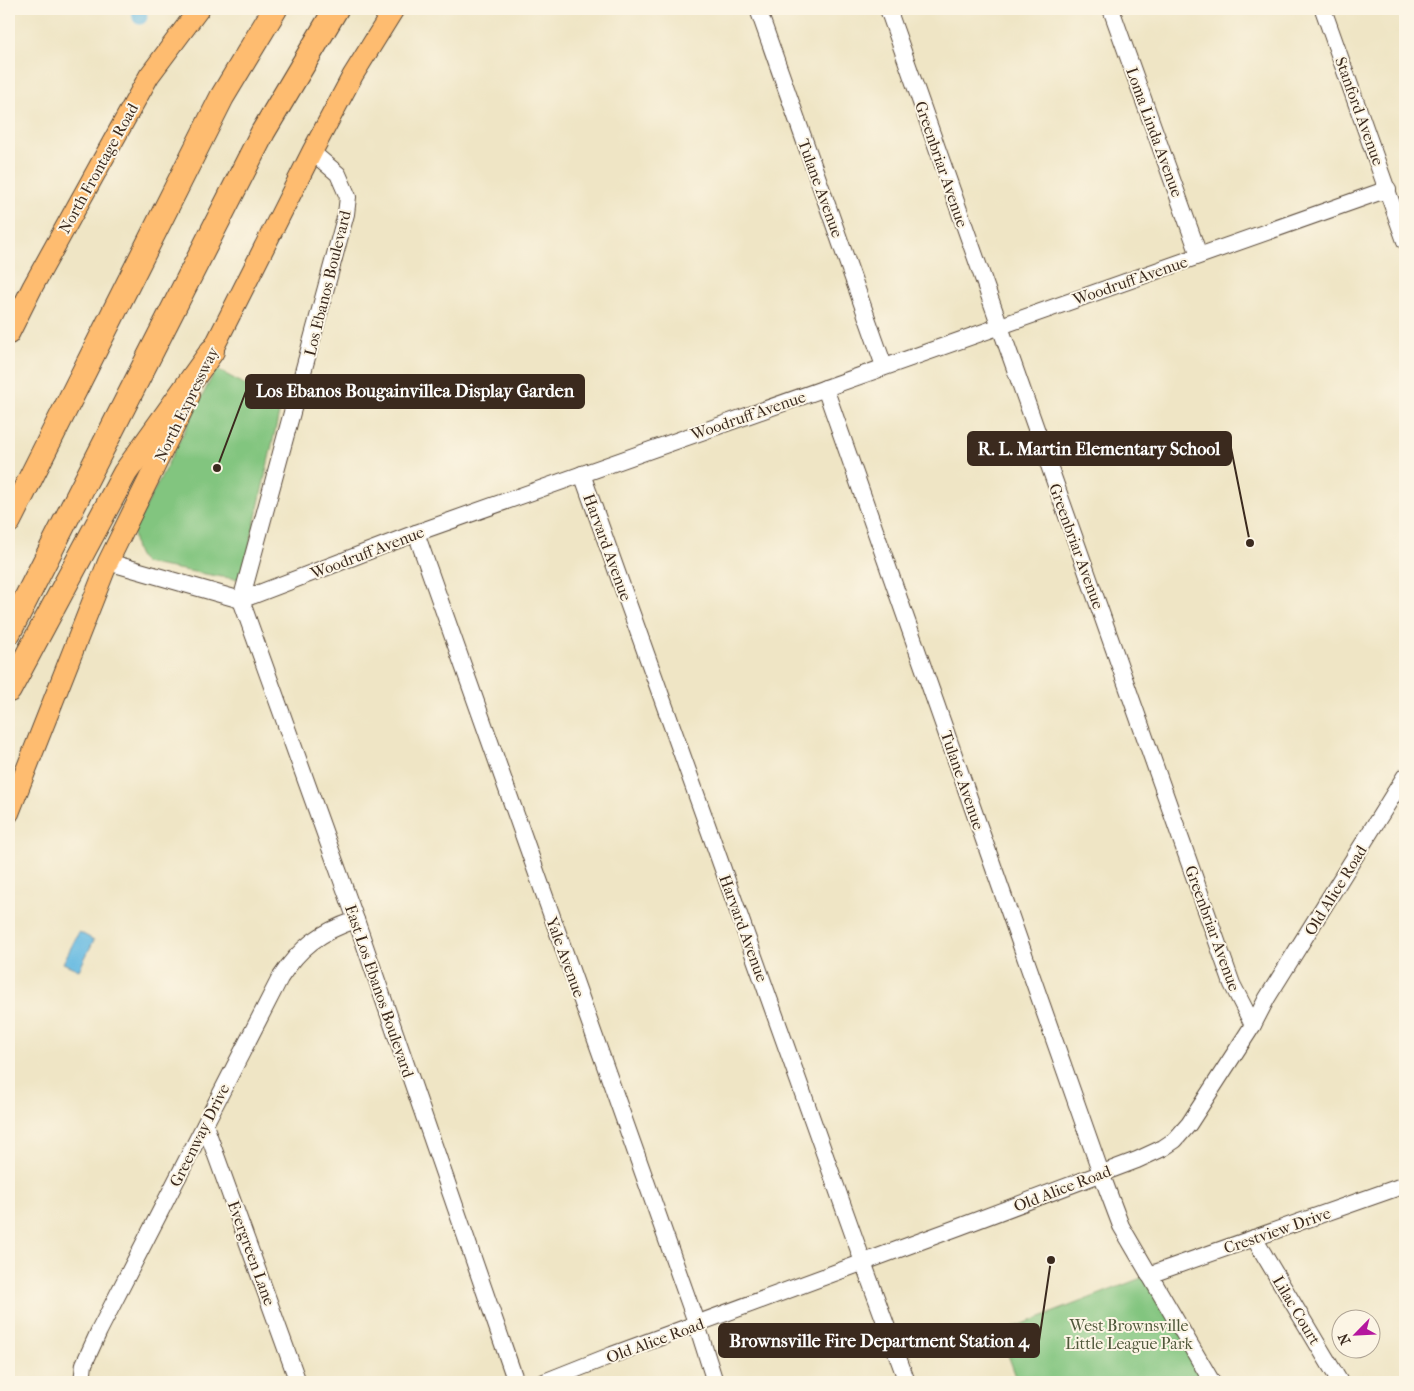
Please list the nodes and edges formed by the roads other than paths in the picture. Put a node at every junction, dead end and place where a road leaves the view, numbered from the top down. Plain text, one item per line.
1 (199, 9) edge
2 (276, 9) edge
3 (336, 9) edge
4 (394, 9) edge
5 (758, 9) edge
6 (888, 9) edge
7 (1111, 9) edge
8 (1324, 9) edge
9 (312, 152) junction
10 (1388, 189) junction
11 (1405, 241) edge
12 (1199, 256) junction
13 (999, 326) junction
14 (9, 334) edge
15 (212, 351) junction
16 (884, 366) junction
17 (824, 388) junction
18 (582, 474) junction
19 (9, 521) edge
20 (416, 533) junction
21 (108, 562) junction
22 (242, 600) junction
23 (9, 632) edge
24 (9, 690) edge
25 (1405, 776) edge
26 (9, 813) edge
27 (356, 920) junction
28 (1253, 1024) junction
29 (205, 1124) junction
30 (1101, 1173) junction
31 (1405, 1185) edge
32 (1254, 1238) junction
33 (863, 1262) junction
34 (1149, 1275) junction
35 (697, 1325) junction
36 (82, 1382) edge
37 (298, 1382) edge
38 (516, 1382) edge
39 (544, 1382) edge
40 (715, 1382) edge
41 (908, 1382) edge
42 (1212, 1382) edge
43 (1340, 1382) edge

1 - 14 main road, North Frontage Road
2 - 19 highway
3 - 23 highway
4 - 9 main road, North Expressway
5 - 16 street, Tulane Avenue
6 - 13 street, Greenbriar Avenue
7 - 12 street, Loma Linda Avenue
8 - 10 street, Stanford Avenue
9 - 15 main road, North Expressway
9 - 22 street, Los Ebanos Boulevard
10 - 11 street, Stanford Avenue
10 - 12 street, Woodruff Avenue
12 - 13 street, Woodruff Avenue
13 - 16 street, Woodruff Avenue
13 - 28 street, Greenbriar Avenue
15 - 21 main road, North Expressway
15 - 24 highway
16 - 17 street, Woodruff Avenue
17 - 18 street, Woodruff Avenue
17 - 30 street, Tulane Avenue
18 - 20 street, Woodruff Avenue
18 - 33 street, Harvard Avenue
20 - 22 street, Woodruff Avenue
20 - 35 street, Yale Avenue
21 - 22 street
21 - 26 main road, North Expressway
22 - 27 street, East Los Ebanos Boulevard
25 - 28 street, Old Alice Road
27 - 29 street, Greenway Drive
27 - 38 street, East Los Ebanos Boulevard
28 - 30 street, Old Alice Road
29 - 36 street, Greenway Drive
29 - 37 street, Evergreen Lane
30 - 33 street, Old Alice Road
30 - 34 street, Tulane Avenue
31 - 32 street, Crestview Drive
32 - 34 street, Crestview Drive
32 - 43 street, Lilac Court
33 - 35 street, Old Alice Road
33 - 41 street, Harvard Avenue
34 - 42 street, Tulane Avenue
35 - 39 street, Old Alice Road
35 - 40 street, Yale Avenue

